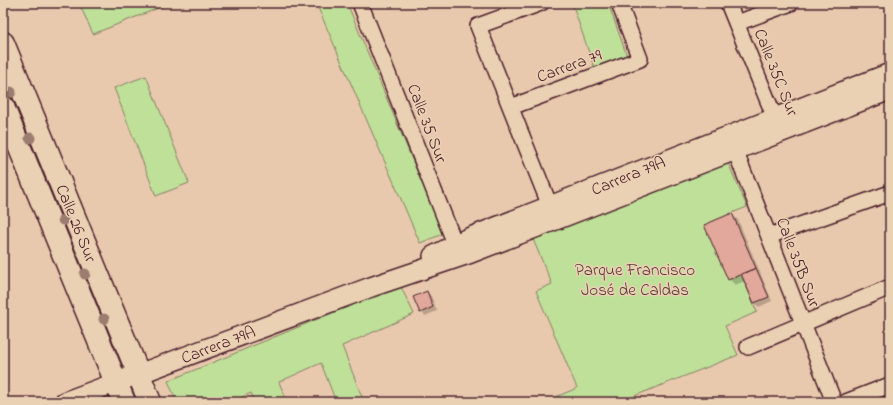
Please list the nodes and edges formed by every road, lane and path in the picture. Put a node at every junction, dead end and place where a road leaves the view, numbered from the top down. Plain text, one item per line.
1 (360, 3) edge
2 (541, 3) edge
3 (619, 3) edge
4 (728, 3) edge
5 (791, 3) edge
6 (737, 23) junction
7 (3, 43) edge
8 (890, 73) edge
9 (890, 90) edge
10 (3, 107) edge
11 (510, 107) junction
12 (778, 125) junction
13 (732, 143) junction
14 (890, 193) edge
15 (553, 213) junction
16 (769, 236) junction
17 (457, 251) junction
18 (890, 287) edge
19 (803, 324) junction
20 (748, 347) dead end
21 (138, 374) junction
22 (890, 385) edge
23 (120, 392) edge
24 (64, 402) edge
25 (150, 402) edge
26 (834, 402) edge
27 (846, 402) edge

1 - 17 street, Calle 35 Sur
2 - 11 street
3 - 11 street, Carrera 79
4 - 6 street, Calle 35C Sur
5 - 6 street
6 - 12 street, Calle 35C Sur
7 - 21 main road, Calle 26 Sur
8 - 12 street, Carrera 79A
9 - 12 street, Carrera 79A
10 - 23 main road, Calle 26 Sur
11 - 15 street
12 - 13 street, Carrera 79A
13 - 15 street, Carrera 79A
13 - 16 street, Calle 35B Sur
14 - 16 street
15 - 17 street, Carrera 79A
16 - 19 street, Calle 35B Sur
17 - 21 street, Carrera 79A
18 - 19 street
19 - 20 street
19 - 26 street, Calle 35B Sur
21 - 23 street, Carrera 79A
21 - 25 main road, Calle 26 Sur
22 - 27 street
23 - 24 street, Carrera 79A

